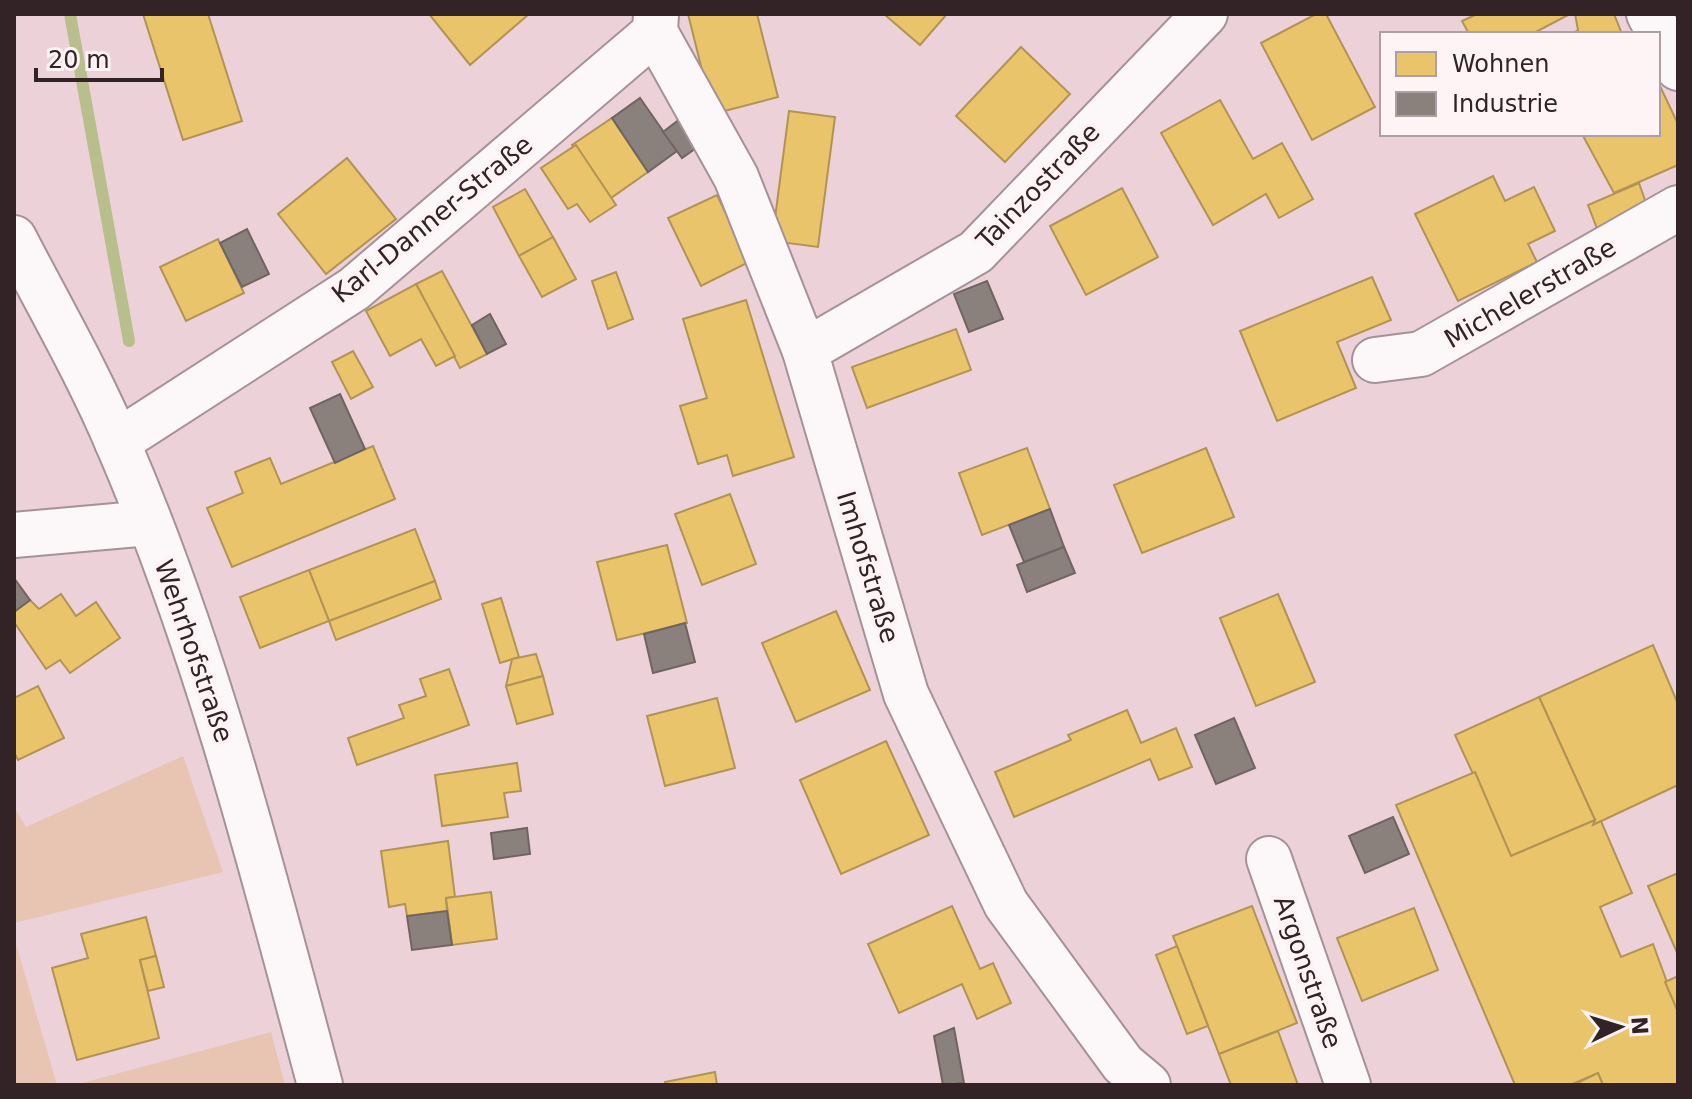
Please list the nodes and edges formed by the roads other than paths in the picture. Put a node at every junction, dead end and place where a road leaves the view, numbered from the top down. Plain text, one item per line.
1 (1205, 14) edge
2 (1649, 14) edge
3 (655, 23) edge
4 (1659, 32) edge
5 (1660, 34) edge
6 (1678, 68) edge
7 (1678, 208) edge
8 (14, 238) edge
9 (805, 351) junction
10 (1375, 360) dead end
11 (117, 442) junction
12 (149, 523) junction
13 (14, 535) edge
14 (1269, 859) dead end
15 (320, 1085) edge
16 (1148, 1085) edge
17 (1348, 1085) edge

1 - 9 street, Tainzostraße
2 - 4 street
3 - 9 street, Imhofstraße
3 - 11 street, Karl-Danner-Straße
5 - 6 street
7 - 10 street, Michelerstraße
8 - 11 street, Wehrhofstraße
9 - 16 street, Imhofstraße
11 - 12 street, Wehrhofstraße
12 - 13 street
12 - 15 street, Wehrhofstraße
14 - 17 street, Argonstraße

